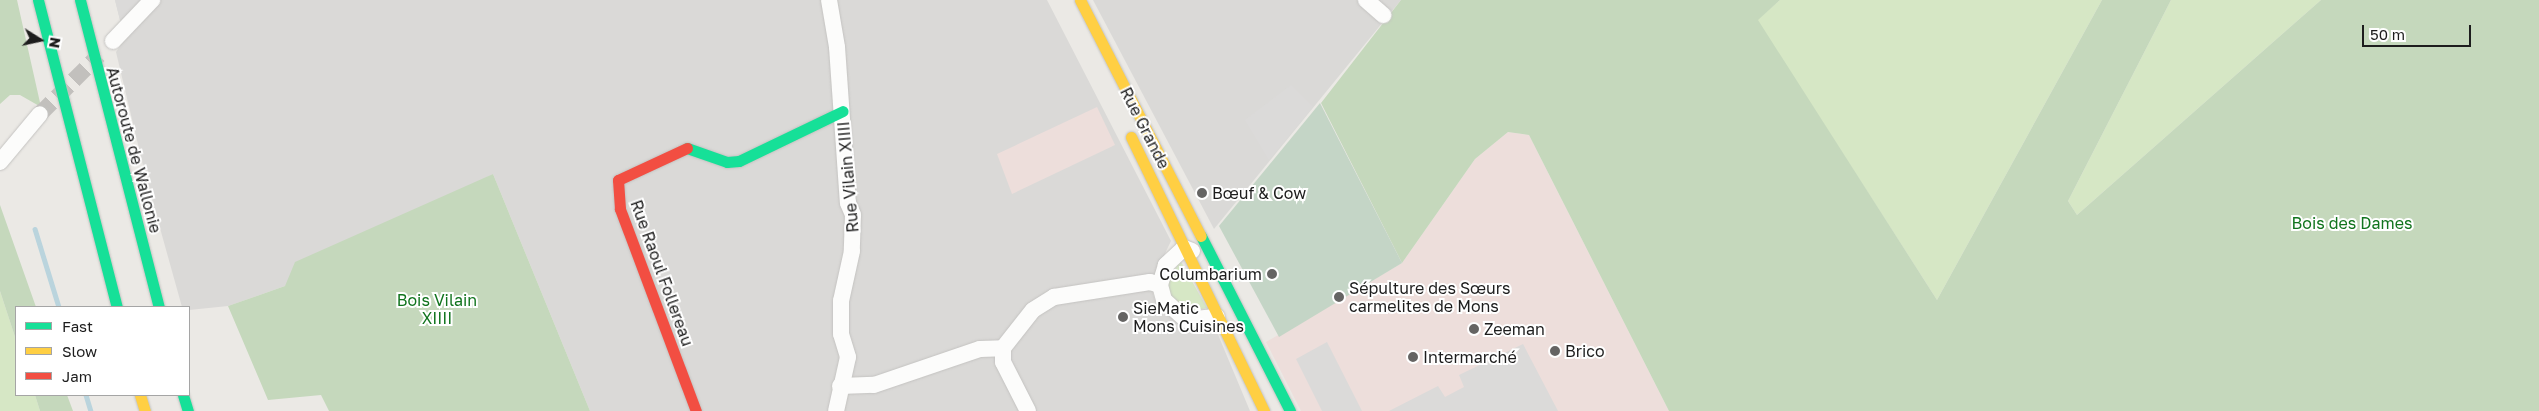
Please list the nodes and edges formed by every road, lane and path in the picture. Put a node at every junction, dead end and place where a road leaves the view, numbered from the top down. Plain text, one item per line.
1 (38, 0) edge
2 (80, 0) edge
3 (152, 0) edge
4 (829, 0) edge
5 (1080, 0) edge
6 (1366, 0) edge
7 (1383, 15) dead end
8 (113, 41) tunnel mouth
9 (842, 111) junction
10 (40, 114) tunnel mouth
11 (1127, 128) dead end
12 (0, 162) edge
13 (1184, 248) junction
14 (1211, 256) junction
15 (1160, 285) junction
16 (117, 306) edge
17 (159, 306) edge
18 (1217, 317) junction
19 (1003, 348) junction
20 (840, 386) junction
21 (140, 396) edge
22 (183, 396) edge
23 (145, 411) edge
24 (188, 411) edge
25 (696, 411) edge
26 (836, 411) edge
27 (1028, 411) edge
28 (1264, 411) edge
29 (1290, 411) edge

1 - 16 main road
2 - 17 main road, Autoroute de Wallonie
3 - 8 street
4 - 9 street, Rue Vilain XIIII
5 - 14 main road, Rue Grande
6 - 7 street
9 - 20 street, Rue Vilain XIIII
9 - 25 main road, Rue Raoul Follereau
10 - 12 street
11 - 13 main road, Rue Grande
13 - 14 street
13 - 15 street
13 - 18 main road, Rue Grande
14 - 29 main road, Rue Grande
15 - 18 street
15 - 19 street
18 - 28 main road, Rue Grande
19 - 20 street
19 - 27 street
20 - 26 street, Rue Vilain XIIII
21 - 23 main road
22 - 24 main road

